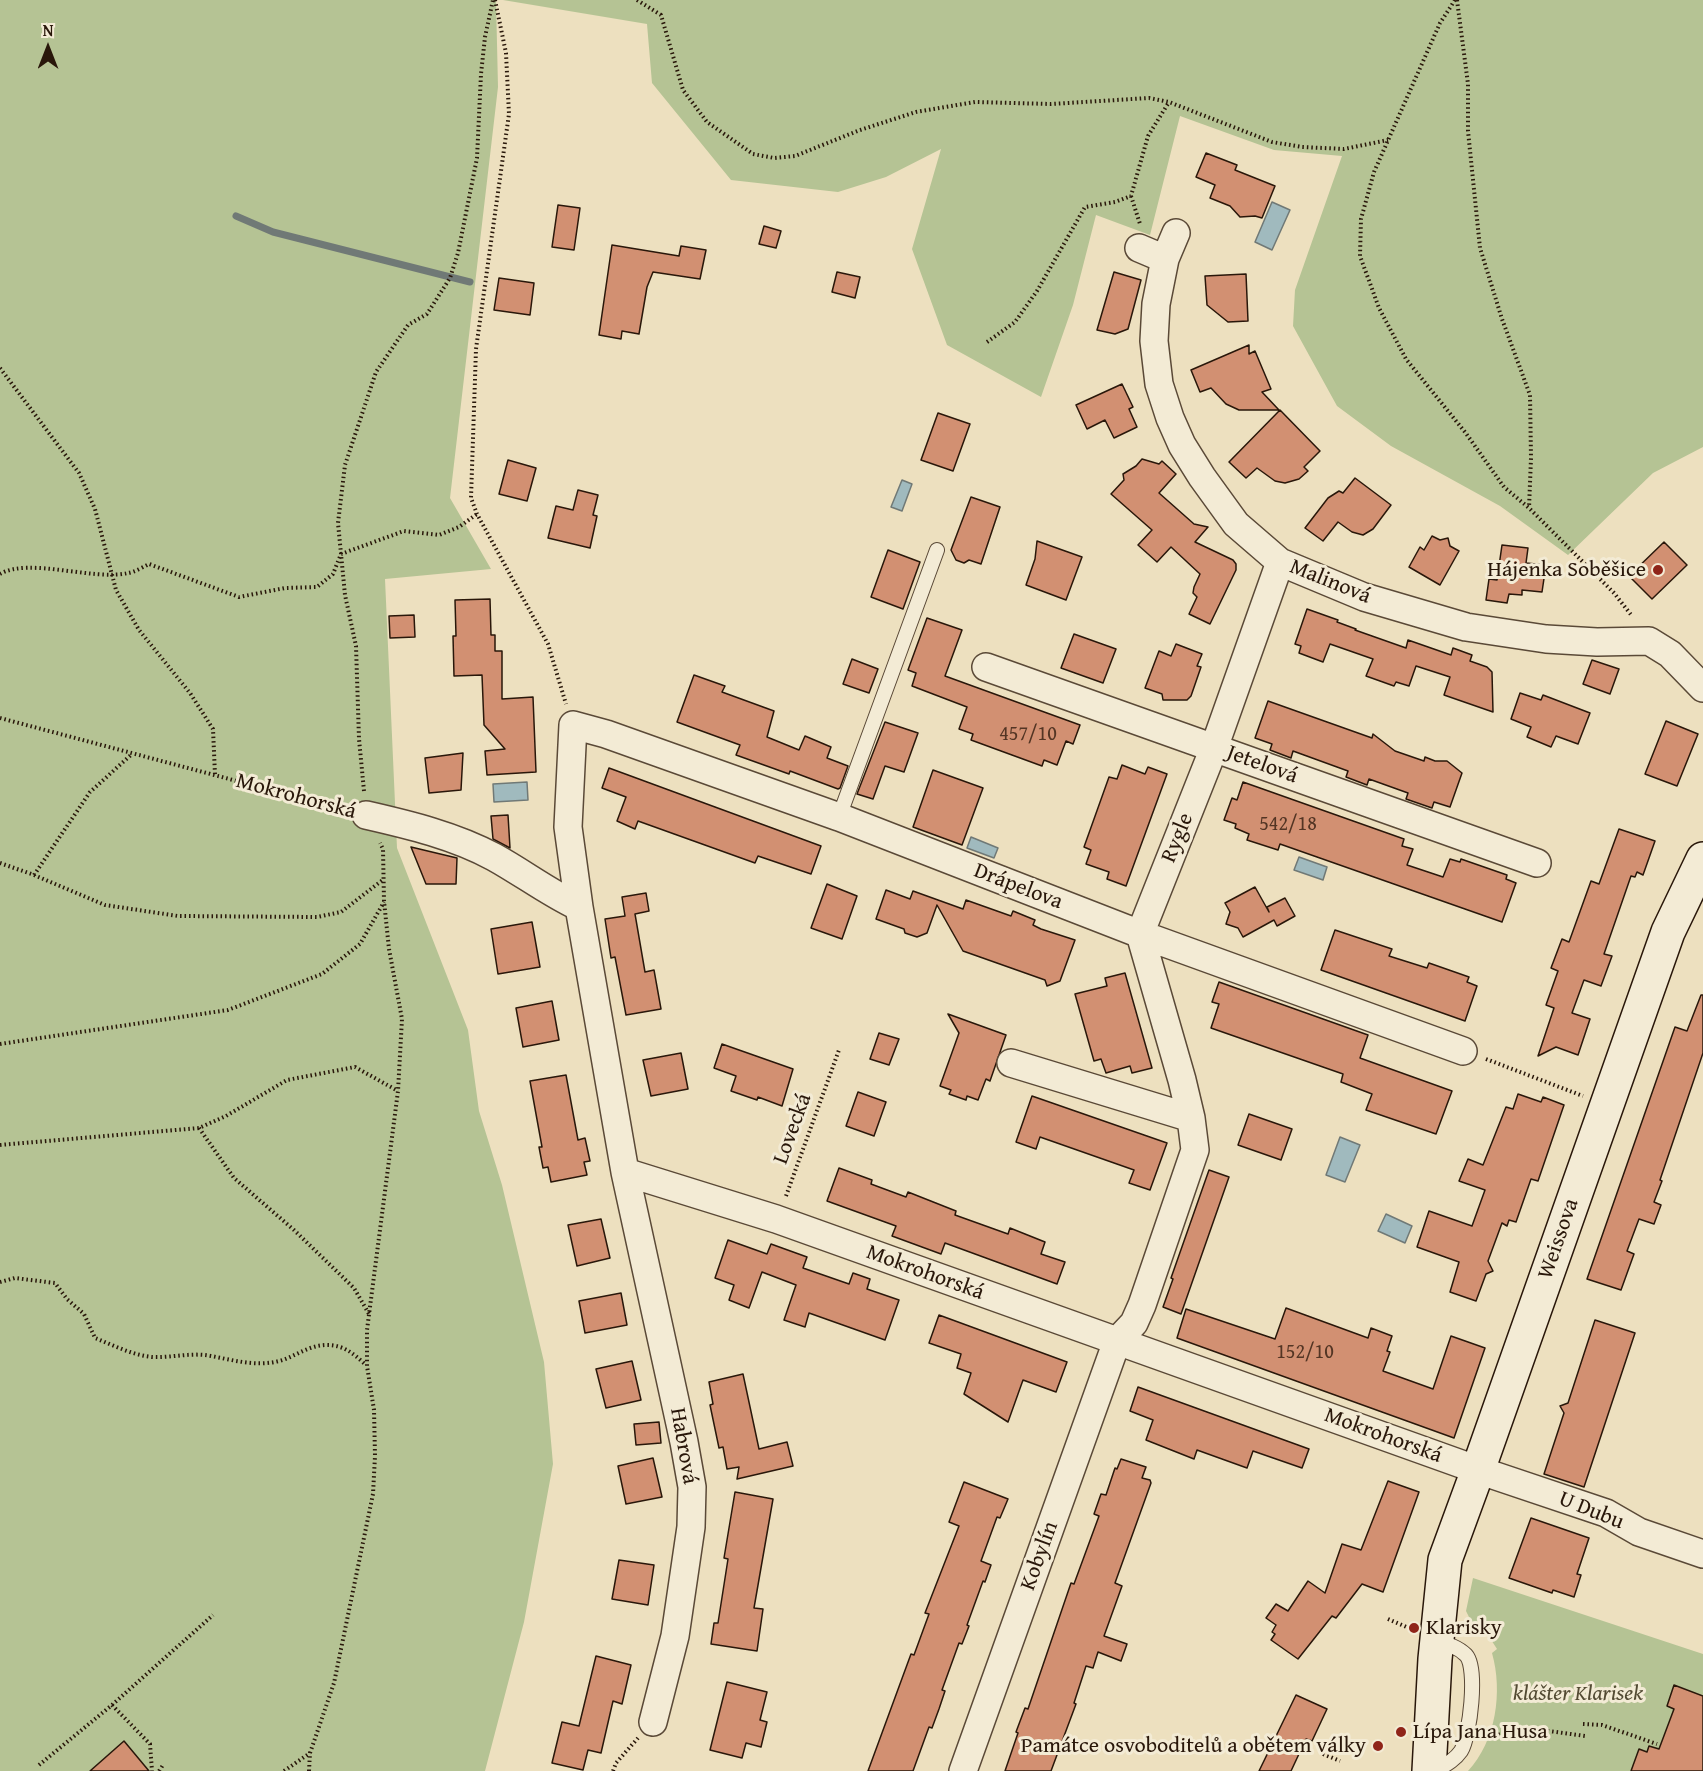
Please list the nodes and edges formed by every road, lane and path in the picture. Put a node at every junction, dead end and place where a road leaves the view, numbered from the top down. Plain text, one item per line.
1 (494, 0) edge
2 (637, 0) edge
3 (1456, 0) edge
4 (1169, 102) junction
5 (1388, 140) junction
6 (1176, 233) dead end
7 (1139, 248) dead end
8 (1165, 260) junction
9 (987, 342) dead end
10 (0, 368) edge
11 (1529, 508) junction
12 (477, 514) junction
13 (937, 550) dead end
14 (341, 554) junction
15 (1280, 562) junction
16 (0, 574) edge
17 (111, 574) junction
18 (1649, 641) junction
19 (986, 667) dead end
20 (1703, 688) edge
21 (0, 718) edge
22 (573, 725) junction
23 (1214, 748) junction
24 (133, 753) junction
25 (214, 775) junction
26 (366, 815) junction
27 (839, 817) junction
28 (1703, 859) edge
29 (0, 863) edge
30 (1538, 863) dead end
31 (34, 875) junction
32 (385, 879) junction
33 (384, 901) junction
34 (579, 907) junction
35 (1140, 934) junction
36 (0, 1044) edge
37 (839, 1050) dead end
38 (1463, 1051) joint
39 (1011, 1063) dead end
40 (398, 1091) junction
41 (1606, 1105) junction
42 (1191, 1118) junction
43 (199, 1128) junction
44 (0, 1145) edge
45 (625, 1172) junction
46 (776, 1219) junction
47 (0, 1282) edge
48 (369, 1314) junction
49 (1117, 1341) junction
50 (367, 1366) junction
51 (1478, 1470) junction
52 (1703, 1554) edge
53 (213, 1615) dead end
54 (1388, 1619) dead end
55 (1429, 1633) junction
56 (112, 1705) junction
57 (653, 1722) joint
58 (1583, 1724) dead end
59 (1484, 1736) dead end
60 (1585, 1736) dead end
61 (1657, 1744) dead end
62 (310, 1753) junction
63 (1323, 1755) dead end
64 (1340, 1761) dead end
65 (39, 1765) dead end
66 (163, 1765) dead end
67 (152, 1771) edge
68 (159, 1771) edge
69 (284, 1771) edge
70 (309, 1771) edge
71 (613, 1771) edge
72 (963, 1771) edge
73 (1429, 1771) edge
74 (1435, 1771) edge

1 - 12 path
1 - 14 path
2 - 4 path
3 - 5 path
3 - 11 path
4 - 5 path
4 - 9 path
5 - 11 path
6 - 8 street, Malinová
7 - 8 street
8 - 15 street, Malinová
10 - 17 path
11 - 18 path
12 - 14 path
12 - 22 path
13 - 27 lane
14 - 17 path
14 - 26 path
15 - 18 street, Malinová
15 - 23 street, Rygle
16 - 17 path
17 - 25 path
18 - 20 street
19 - 23 street, Jetelová
21 - 24 path, Mokrohorská
22 - 27 street, Drápelova
22 - 34 street
23 - 30 street, Jetelová
23 - 35 street, Rygle
24 - 25 path, Mokrohorská
24 - 31 path
25 - 26 path, Mokrohorská
26 - 32 path
26 - 34 street, Mokrohorská
27 - 35 street, Drápelova
28 - 41 street, Weissova
29 - 31 path
31 - 32 path
32 - 33 path
33 - 36 path
33 - 40 path
34 - 45 street
35 - 38 street, Drápelova
35 - 42 street
37 - 46 path, Lovecká
38 - 41 path
39 - 42 street
40 - 43 path
40 - 48 path
41 - 51 street, Weissova
42 - 49 street
43 - 44 path
43 - 48 path
45 - 46 street, Mokrohorská
45 - 57 street, Habrová
46 - 49 street, Mokrohorská
47 - 50 path
48 - 50 path
49 - 51 street, Mokrohorská
49 - 72 street, Kobylín
50 - 62 path
51 - 52 street, U Dubu
51 - 55 street, Weissova
53 - 56 path
54 - 55 path
55 - 73 street, Weissova
55 - 74 lane
56 - 65 path
56 - 67 path
57 - 71 path
58 - 61 path
59 - 60 path
62 - 69 path
62 - 70 path
63 - 64 path
66 - 68 path

